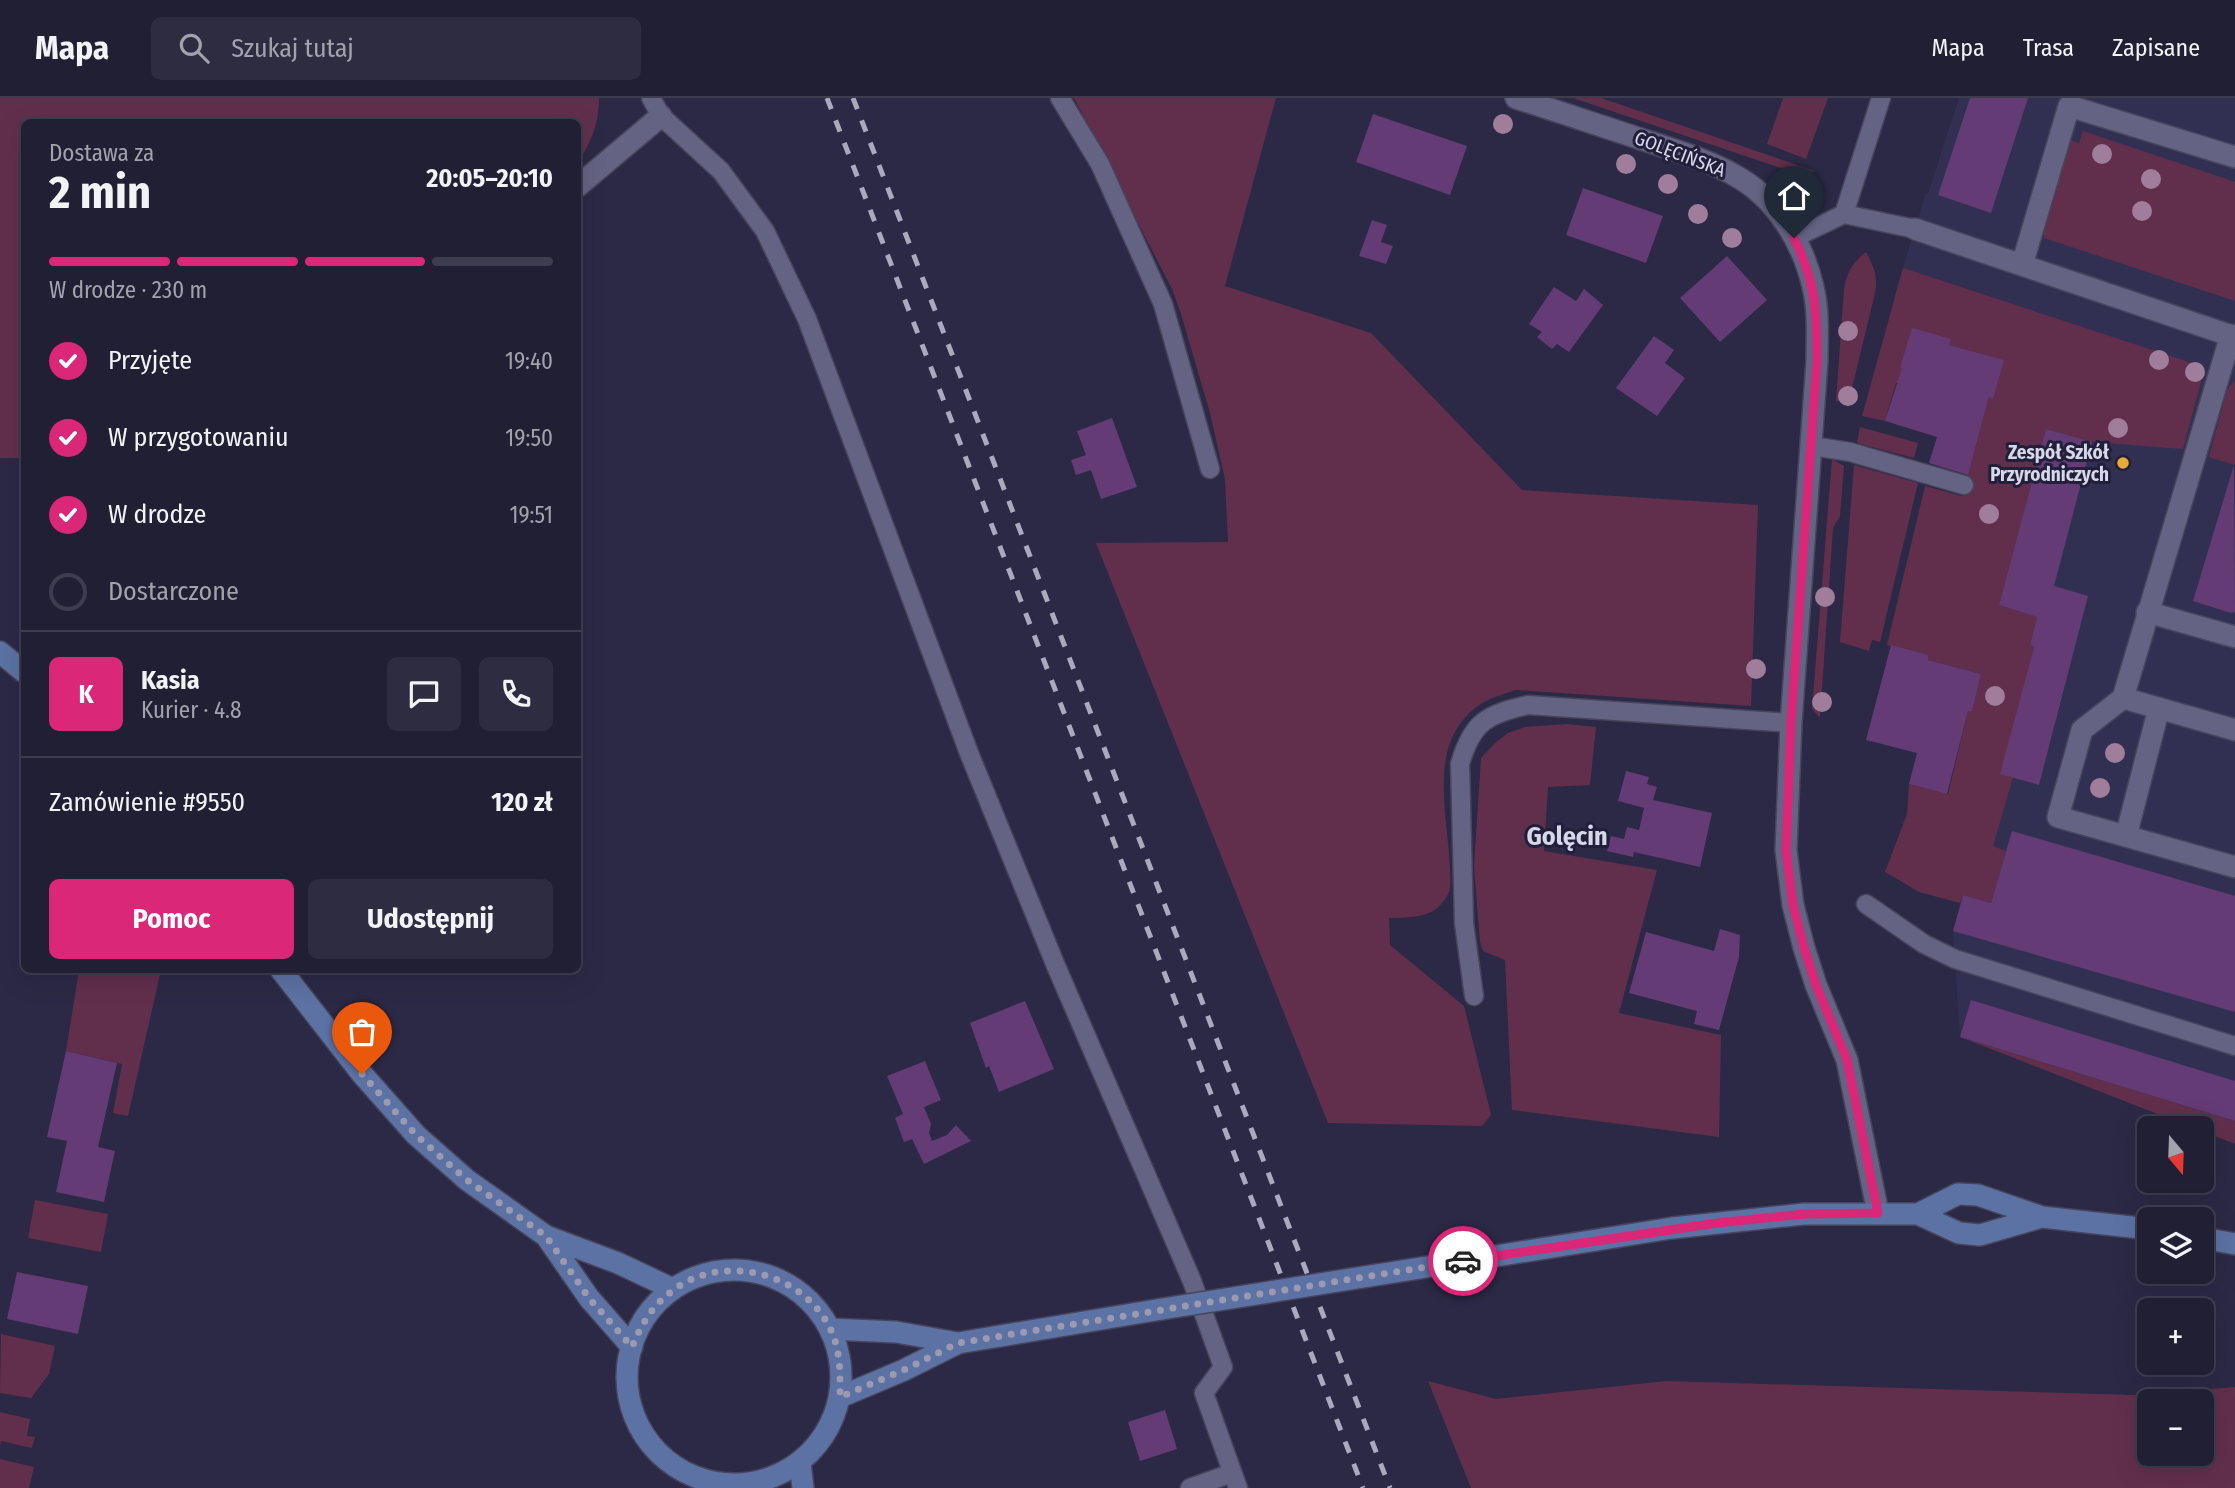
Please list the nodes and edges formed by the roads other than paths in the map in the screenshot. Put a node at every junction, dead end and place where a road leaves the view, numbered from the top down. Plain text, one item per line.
1 (1060, 98) edge
2 (1516, 98) edge
3 (1881, 98) edge
4 (656, 107) edge
5 (2235, 157) edge
6 (581, 183) edge
7 (1844, 214) junction
8 (1915, 229) joint
9 (1794, 238) junction
10 (2022, 265) junction
11 (2233, 336) edge
12 (1812, 446) junction
13 (1210, 469) dead end
14 (1964, 485) dead end
15 (2147, 612) junction
16 (2235, 637) edge
17 (0, 652) edge
18 (21, 669) edge
19 (2123, 698) junction
20 (2159, 708) junction
21 (1791, 723) junction
22 (2235, 730) edge
23 (2126, 836) junction
24 (2235, 867) edge
25 (1866, 904) dead end
26 (283, 973) edge
27 (1474, 996) dead end
28 (2235, 1046) edge
29 (1878, 1213) junction
30 (1918, 1214) junction
31 (2042, 1217) junction
32 (2137, 1228) edge
33 (546, 1236) junction
34 (2214, 1240) edge
35 (2235, 1244) edge
36 (673, 1289) junction
37 (830, 1328) junction
38 (958, 1343) junction
39 (632, 1347) junction
40 (840, 1397) junction
41 (800, 1463) junction
42 (1235, 1480) edge
43 (741, 1486) edge
44 (803, 1488) edge
45 (1190, 1488) edge

1 - 13 lane
2 - 9 street, GOLĘCIŃSKA
3 - 7 lane
4 - 6 street
4 - 42 lane
5 - 10 street
7 - 8 lane
7 - 9 lane
8 - 10 street
9 - 12 street, GOLĘCIŃSKA
10 - 11 street
11 - 15 street
12 - 14 lane
12 - 21 street, GOLĘCIŃSKA
15 - 16 street
15 - 19 street
17 - 18 street
19 - 20 street
19 - 23 street
20 - 22 street
20 - 23 street
21 - 27 lane
21 - 29 street, GOLĘCIŃSKA
23 - 24 street
25 - 28 lane
26 - 33 street
29 - 30 street
29 - 38 street, bridge
30 - 31 street
30 - 31 street
31 - 32 street
33 - 36 street
33 - 39 street
34 - 35 street
36 - 37 street
36 - 39 street
37 - 38 street
37 - 40 street
38 - 40 street
39 - 43 street
40 - 41 street
41 - 43 street
41 - 44 street
42 - 45 lane

